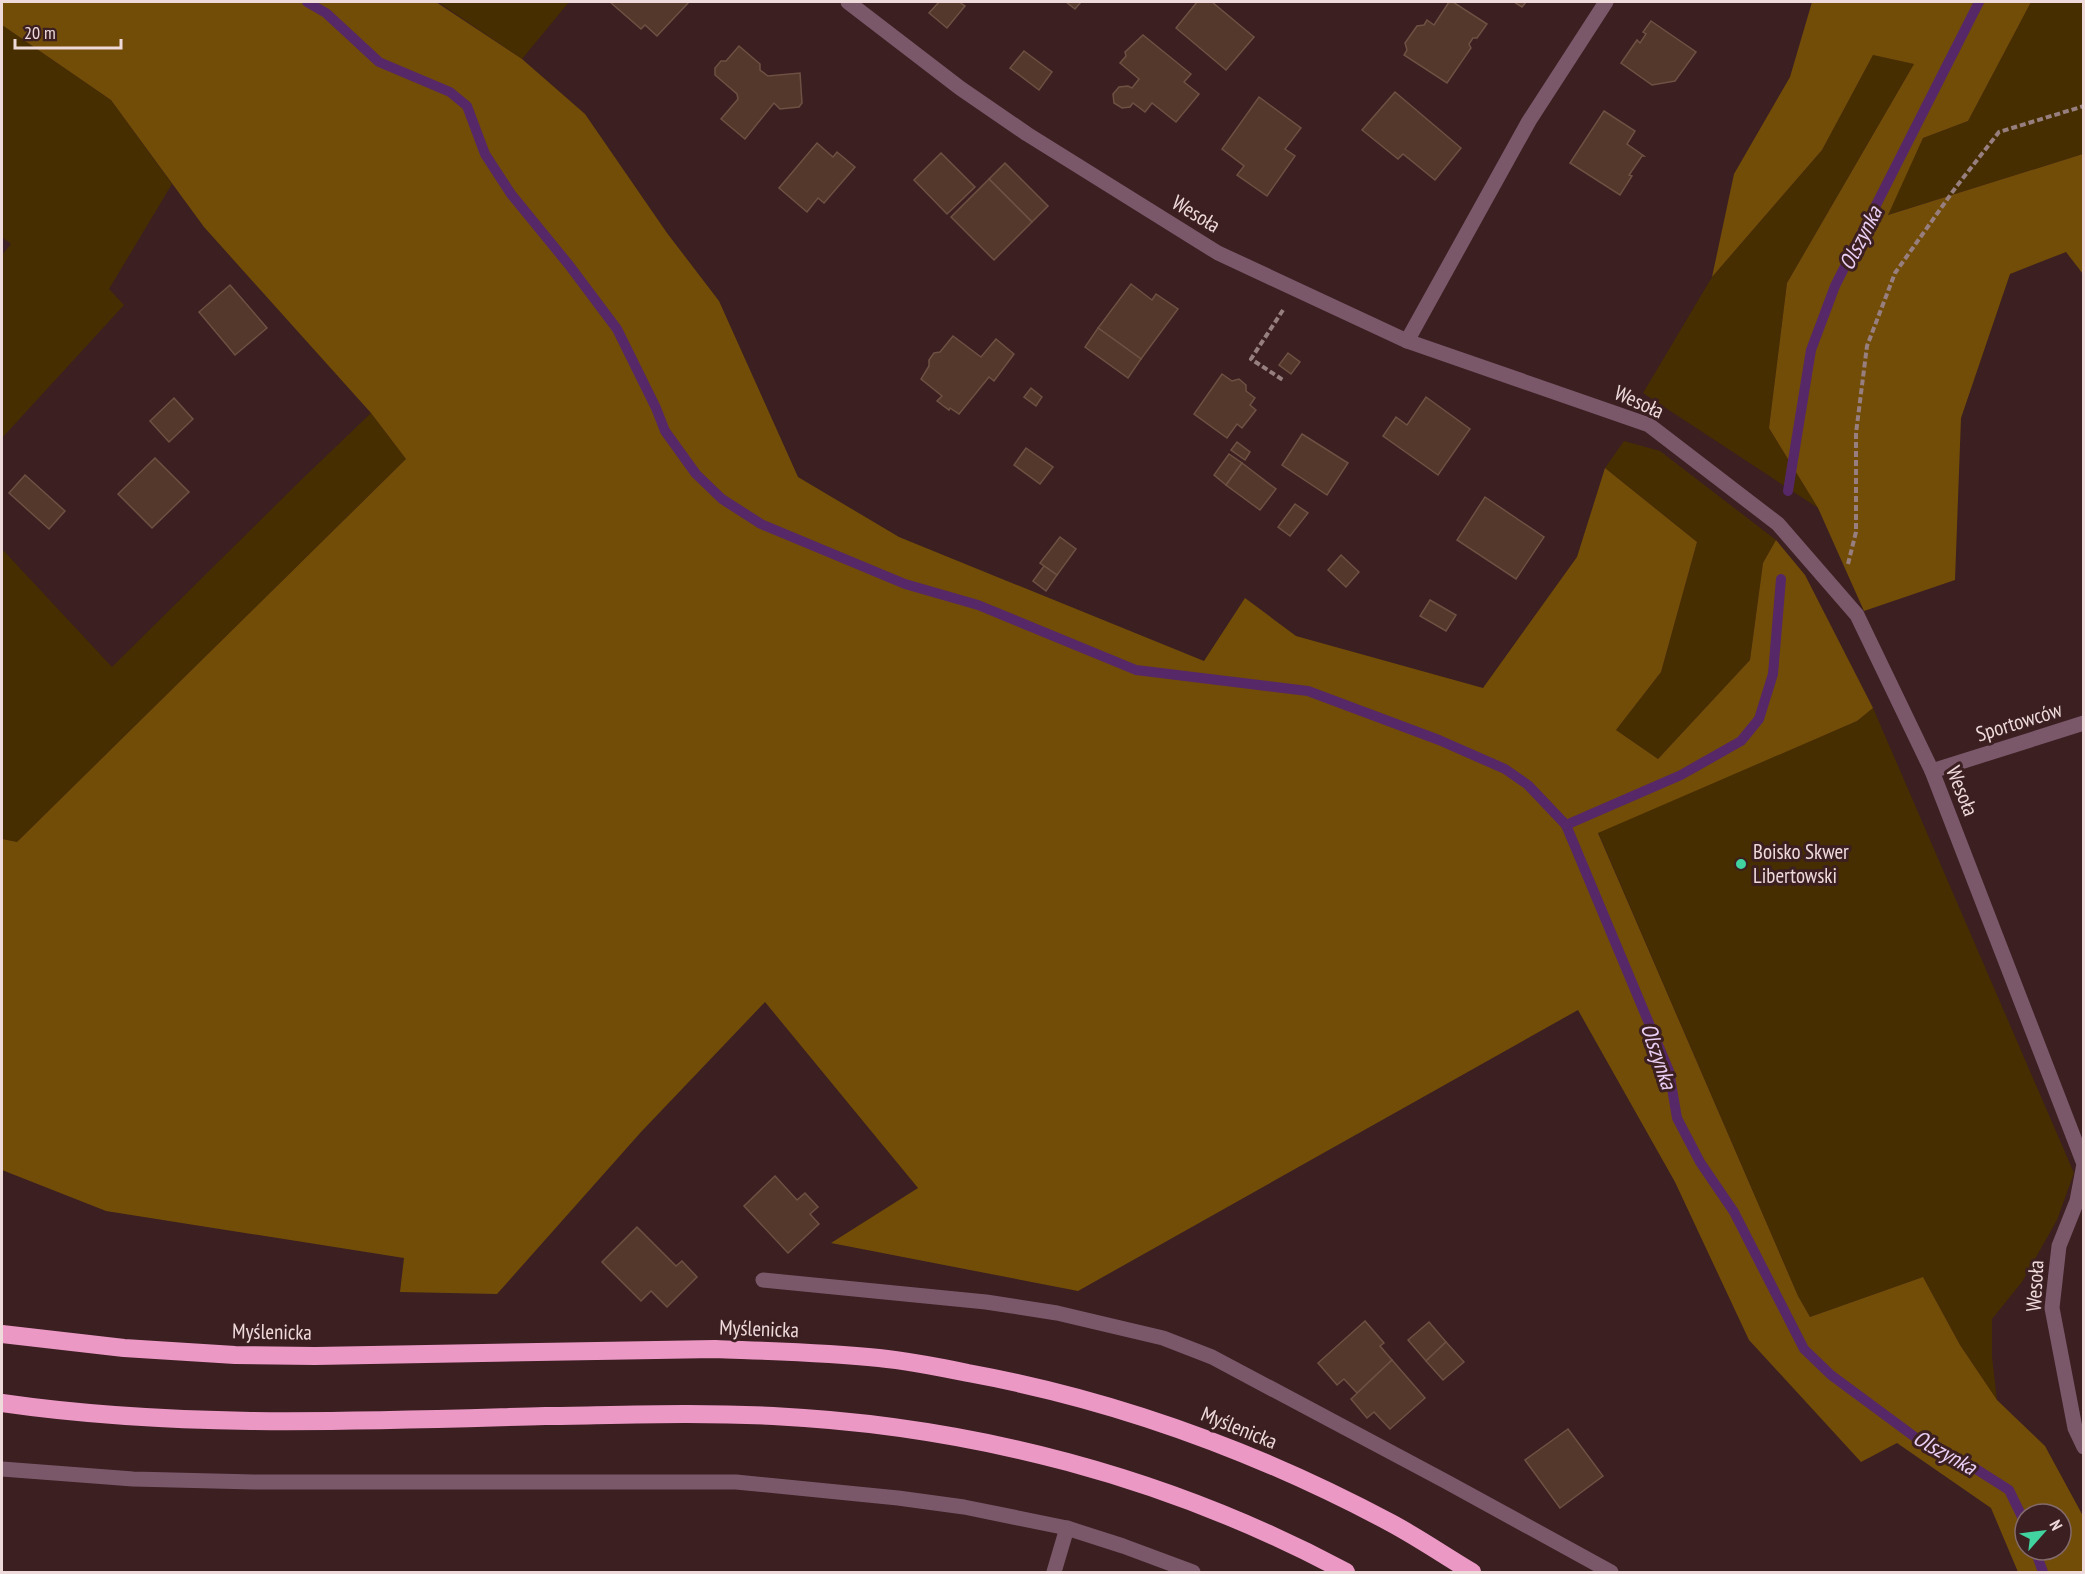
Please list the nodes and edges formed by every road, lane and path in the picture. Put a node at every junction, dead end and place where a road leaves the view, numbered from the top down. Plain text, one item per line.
1 (848, 2) edge
2 (1606, 2) edge
3 (2084, 106) edge
4 (1297, 290) junction
5 (1407, 341) junction
6 (1283, 380) dead end
7 (1831, 585) junction
8 (2084, 723) edge
9 (1932, 771) junction
10 (763, 1280) dead end
11 (2, 1334) edge
12 (2, 1403) edge
13 (2084, 1448) edge
14 (2, 1469) edge
15 (1067, 1528) junction
16 (1053, 1572) edge
17 (1193, 1572) edge
18 (1346, 1572) edge
19 (1472, 1572) edge
20 (1611, 1572) edge

1 - 4 street, Wesoła
2 - 5 street
3 - 7 path
4 - 5 street, Wesoła
4 - 6 path
5 - 7 street, Wesoła
7 - 9 street, Wesoła
8 - 9 street, Sportowców
9 - 13 street, Wesoła
10 - 20 street
11 - 19 highway, Myślenicka
12 - 18 highway
14 - 15 street
15 - 16 street
15 - 17 street

